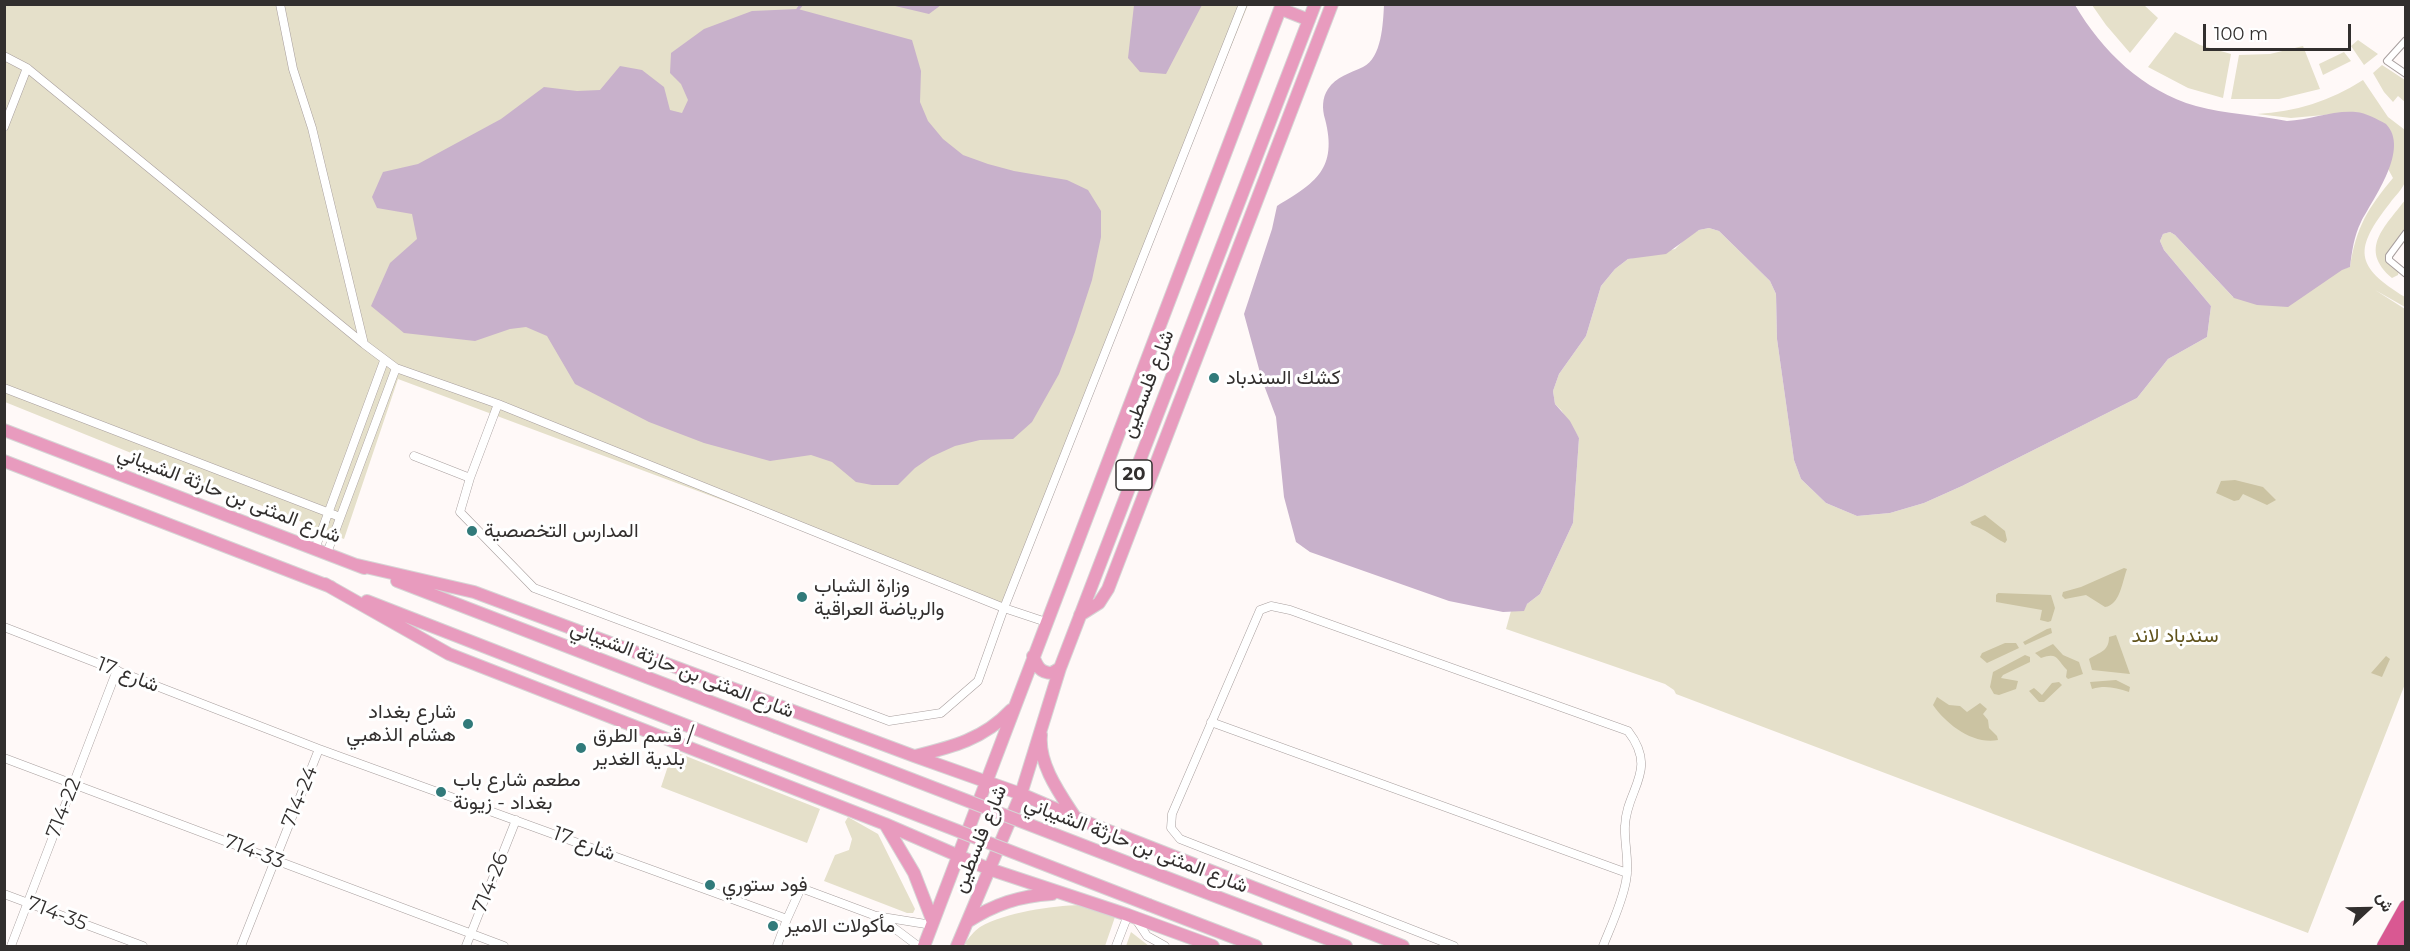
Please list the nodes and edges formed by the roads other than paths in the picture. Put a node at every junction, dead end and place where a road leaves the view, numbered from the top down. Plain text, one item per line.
1 (280, 4) edge
2 (1243, 4) edge
3 (1315, 4) edge
4 (1332, 4) edge
5 (1281, 7) edge
6 (1309, 20) junction
7 (2406, 40) edge
8 (4, 56) edge
9 (27, 68) junction
10 (2406, 74) edge
11 (4, 127) edge
12 (2406, 233) edge
13 (2406, 274) edge
14 (1187, 336) junction
15 (364, 344) junction
16 (384, 361) junction
17 (396, 368) junction
18 (1192, 370) junction
19 (4, 388) edge
20 (498, 404) junction
21 (4, 430) edge
22 (414, 456) dead end
23 (4, 461) edge
24 (470, 478) junction
25 (328, 513) junction
26 (340, 517) junction
27 (321, 551) junction
28 (357, 565) junction
29 (325, 584) junction
30 (1004, 608) junction
31 (1080, 615) junction
32 (1046, 622) junction
33 (4, 627) edge
34 (1033, 656) junction
35 (1060, 668) junction
36 (117, 670) junction
37 (1014, 707) junction
38 (1043, 721) junction
39 (1211, 722) junction
40 (319, 749) junction
41 (914, 756) junction
42 (4, 758) edge
43 (986, 781) junction
44 (73, 784) junction
45 (1021, 794) junction
46 (1076, 818) junction
47 (516, 820) junction
48 (885, 824) junction
49 (958, 857) junction
50 (275, 860) junction
51 (989, 869) junction
52 (1627, 873) junction
53 (1058, 893) junction
54 (4, 894) edge
55 (28, 903) junction
56 (2406, 907) edge
57 (876, 916) junction
58 (1131, 916) junction
59 (787, 919) junction
60 (933, 923) junction
61 (966, 923) junction
62 (2406, 924) edge
63 (471, 934) junction
64 (11, 946) edge
65 (143, 946) edge
66 (241, 946) edge
67 (466, 946) edge
68 (504, 946) edge
69 (777, 946) edge
70 (918, 946) edge
71 (924, 946) edge
72 (957, 946) edge
73 (1116, 946) edge
74 (1165, 946) edge
75 (1213, 946) edge
76 (1256, 946) edge
77 (1346, 946) edge
78 (1403, 946) edge
79 (1454, 946) edge
80 (1603, 946) edge
81 (2384, 946) edge
82 (2397, 946) edge

1 - 15 street
2 - 30 street
3 - 6 main road, شارع فلسطين / 20
4 - 18 main road
5 - 6 main road
5 - 32 main road, شارع فلسطين / 20
6 - 14 main road, شارع فلسطين / 20
7 - 10 street
8 - 9 street
9 - 11 street
9 - 15 street
12 - 13 street
14 - 18 main road
14 - 31 main road, شارع فلسطين / 20
15 - 16 street
16 - 17 street
16 - 25 street
17 - 20 street
17 - 26 street
18 - 31 main road
19 - 25 street
20 - 24 street
20 - 30 street
21 - 27 main road, شارع المثنى بن حارثة الشيباني
22 - 24 street
23 - 29 main road
24 - 30 street
25 - 26 street
25 - 27 street
26 - 27 street
27 - 28 main road, شارع المثنى بن حارثة الشيباني
28 - 41 main road
28 - 77 main road, شارع المثنى بن حارثة الشيباني, bridge
29 - 48 main road
29 - 76 main road, bridge
30 - 32 street
31 - 35 main road, شارع فلسطين / 20
32 - 34 main road, شارع فلسطين / 20
33 - 36 street, شارع 17
34 - 35 main road
34 - 37 main road, شارع فلسطين / 20
35 - 38 main road, شارع فلسطين / 20
36 - 40 street, شارع 17
36 - 44 street, 714-22
37 - 41 main road
37 - 43 main road, شارع فلسطين / 20
38 - 45 main road, شارع فلسطين / 20
38 - 46 main road
39 - 52 street
39 - 52 street
39 - 79 street
40 - 47 street, شارع 17
40 - 50 street, 714-24
41 - 43 main road
42 - 44 street, 714-33
43 - 45 main road
43 - 49 main road, شارع فلسطين / 20
44 - 50 street, 714-33
44 - 55 street, 714-22
45 - 46 main road
45 - 51 main road, شارع فلسطين / 20
46 - 78 main road
47 - 59 street, شارع 17
47 - 63 street, 714-26
48 - 49 main road
48 - 60 main road
49 - 51 main road
49 - 60 main road, شارع فلسطين / 20
50 - 63 street, 714-33
50 - 66 street, 714-24
51 - 53 main road
51 - 61 main road, شارع فلسطين / 20
52 - 80 street
53 - 58 main road
53 - 61 main road
54 - 55 street, 714-35
55 - 64 street, 714-22
55 - 65 street, 714-35
56 - 81 highway
57 - 59 street
57 - 60 street
57 - 70 street
58 - 73 street
58 - 74 street
58 - 75 main road
59 - 69 street
60 - 71 main road, شارع فلسطين / 20
61 - 72 main road, شارع فلسطين / 20
62 - 82 highway
63 - 67 street, 714-26
63 - 68 street, 714-33

